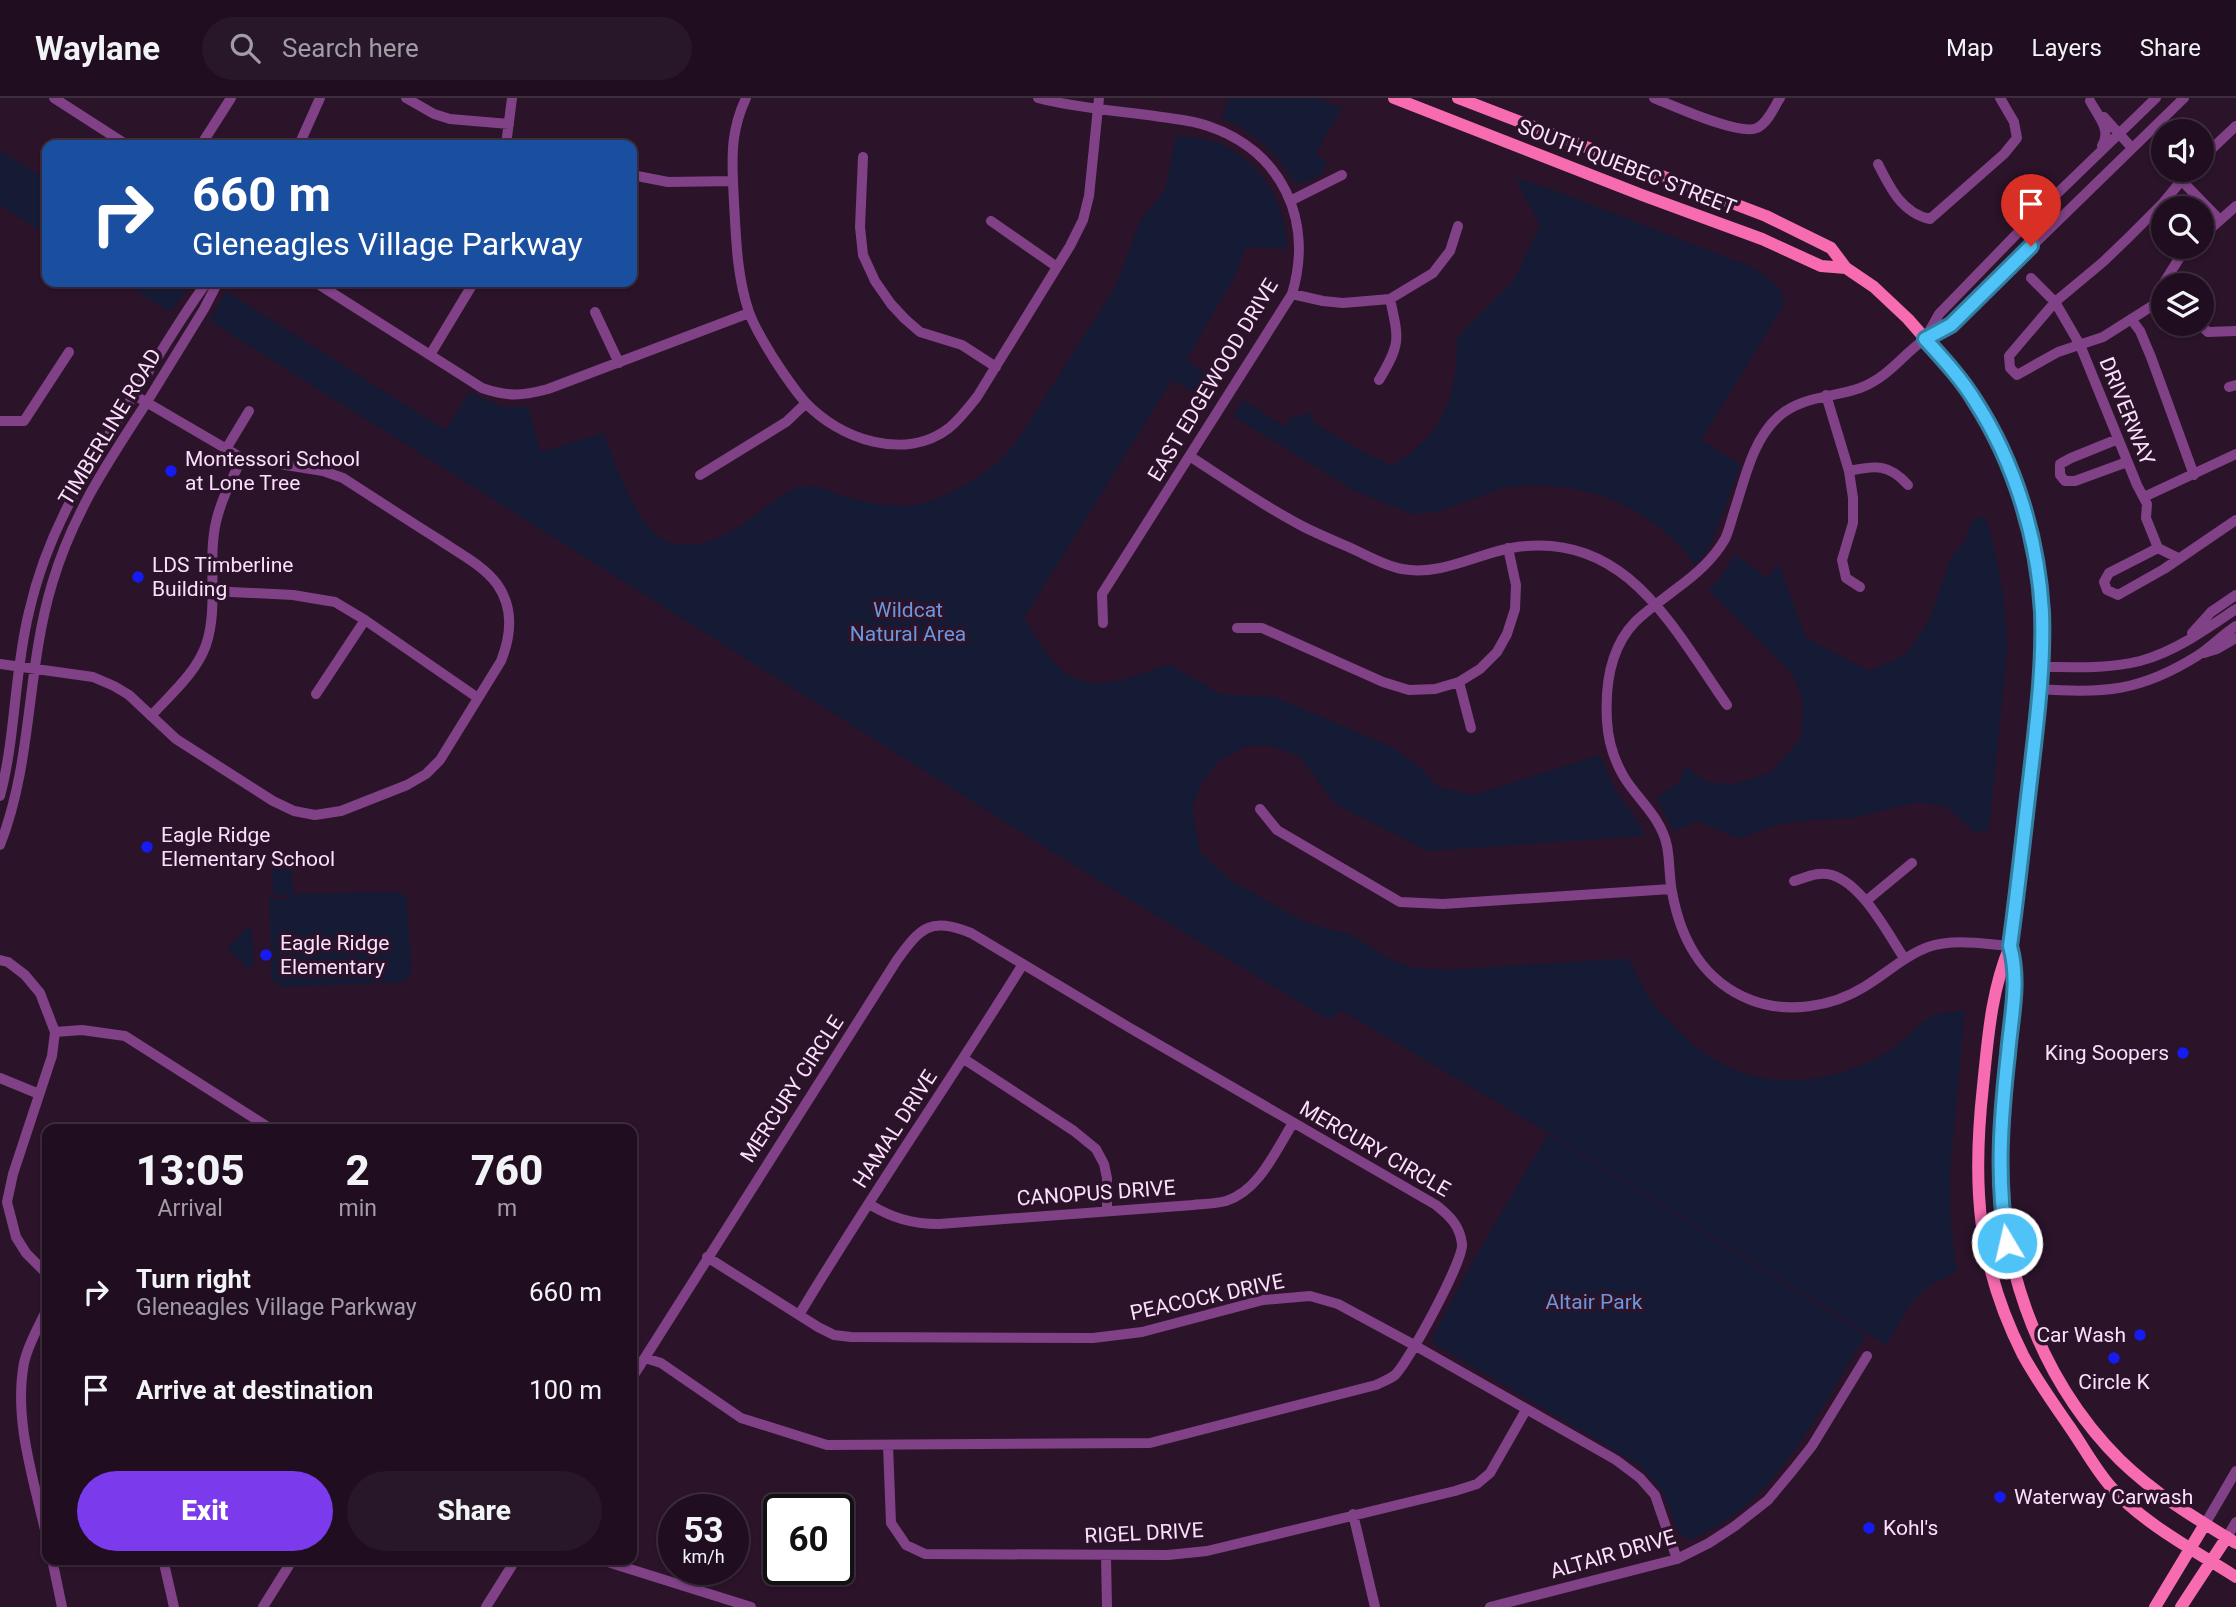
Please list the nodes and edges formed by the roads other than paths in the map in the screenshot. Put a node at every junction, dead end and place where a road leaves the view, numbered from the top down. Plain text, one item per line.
1 (54, 98) edge
2 (231, 98) edge
3 (320, 98) edge
4 (406, 98) edge
5 (512, 98) edge
6 (746, 98) edge
7 (1038, 98) edge
8 (1394, 98) edge
9 (1458, 98) edge
10 (1654, 98) edge
11 (1780, 98) edge
12 (2000, 98) edge
13 (2156, 98) edge
14 (2184, 98) edge
15 (2089, 99) edge
16 (1098, 103) edge
17 (509, 124) junction
18 (2236, 126) edge
19 (2118, 134) junction
20 (119, 140) edge
21 (204, 140) edge
22 (301, 140) edge
23 (507, 140) edge
24 (2214, 147) edge
25 (2132, 148) junction
26 (863, 157) dead end
27 (1878, 164) dead end
28 (2084, 168) junction
29 (637, 176) edge
30 (1342, 176) dead end
31 (733, 181) junction
32 (2179, 182) edge
33 (2183, 182) edge
34 (1292, 200) junction
35 (2236, 206) edge
36 (2220, 220) junction
37 (991, 221) dead end
38 (2214, 225) edge
39 (1458, 226) dead end
40 (1057, 267) junction
41 (1846, 268) junction
42 (2031, 278) dead end
43 (204, 287) edge
44 (215, 287) edge
45 (323, 287) edge
46 (471, 287) edge
47 (1292, 294) junction
48 (1390, 299) junction
49 (2055, 302) junction
50 (2151, 306) edge
51 (595, 312) dead end
52 (749, 313) junction
53 (2131, 319) junction
54 (2236, 331) edge
55 (2214, 332) edge
56 (1925, 339) junction
57 (2080, 345) junction
58 (69, 352) dead end
59 (430, 355) junction
60 (619, 363) junction
61 (996, 368) junction
62 (1380, 380) dead end
63 (1826, 395) junction
64 (134, 396) junction
65 (806, 402) junction
66 (146, 403) junction
67 (248, 411) dead end
68 (0, 421) edge
69 (2118, 439) junction
70 (226, 449) junction
71 (2236, 454) edge
72 (1191, 457) junction
73 (242, 458) junction
74 (2127, 462) junction
75 (1849, 471) junction
76 (700, 474) dead end
77 (2194, 475) junction
78 (1908, 485) dead end
79 (2144, 497) junction
80 (2236, 520) edge
81 (1508, 548) junction
82 (2158, 548) junction
83 (2178, 558) junction
84 (1860, 587) dead end
85 (211, 592) junction
86 (2236, 595) edge
87 (1657, 604) junction
88 (2236, 609) edge
89 (365, 620) junction
90 (1103, 623) dead end
91 (2236, 626) edge
92 (1237, 628) dead end
93 (2189, 637) junction
94 (2236, 638) edge
95 (2200, 654) junction
96 (0, 664) edge
97 (2041, 667) junction
98 (20, 668) junction
99 (34, 669) junction
100 (1459, 682) junction
101 (2040, 689) junction
102 (316, 694) dead end
103 (478, 698) junction
104 (1727, 705) dead end
105 (151, 716) junction
106 (1471, 728) dead end
107 (0, 796) edge
108 (1260, 809) dead end
109 (0, 845) edge
110 (1912, 863) dead end
111 (1794, 881) dead end
112 (1671, 889) junction
113 (1866, 901) junction
114 (2010, 946) junction
115 (1904, 958) junction
116 (0, 960) edge
117 (1023, 964) junction
118 (55, 1032) junction
119 (964, 1059) junction
120 (0, 1078) edge
121 (39, 1094) junction
122 (1293, 1123) junction
123 (263, 1124) edge
124 (4, 1202) edge
125 (869, 1204) junction
126 (1107, 1212) junction
127 (707, 1257) junction
128 (42, 1269) edge
129 (799, 1315) junction
130 (42, 1318) edge
131 (1414, 1345) junction
132 (1867, 1356) dead end
133 (645, 1357) junction
134 (637, 1370) edge
135 (1526, 1410) junction
136 (888, 1445) junction
137 (2236, 1471) edge
138 (1353, 1514) junction
139 (42, 1516) edge
140 (2236, 1522) edge
141 (2205, 1524) junction
142 (2231, 1540) edge
143 (2190, 1548) junction
144 (1106, 1556) junction
145 (1677, 1559) junction
146 (2211, 1561) junction
147 (53, 1565) edge
148 (164, 1565) edge
149 (289, 1565) edge
150 (512, 1565) edge
151 (617, 1565) edge
152 (2236, 1577) edge
153 (695, 1585) edge
154 (694, 1589) junction
155 (62, 1607) edge
156 (174, 1607) edge
157 (262, 1607) edge
158 (486, 1607) edge
159 (751, 1607) edge
160 (1107, 1607) edge
161 (1375, 1607) edge
162 (1490, 1607) edge
163 (2155, 1607) edge
164 (2181, 1607) edge

1 - 20 street
2 - 21 street
3 - 22 street
4 - 17 street
5 - 17 street
6 - 31 street
7 - 16 street, EAST EDGEWOOD DRIVE
8 - 41 main road, SOUTH QUEBEC STREET
9 - 41 main road, SOUTH QUEBEC STREET
10 - 11 street
12 - 27 street
13 - 19 street
14 - 25 street
15 - 19 street
15 - 28 street
16 - 34 street, EAST EDGEWOOD DRIVE
16 - 40 street
17 - 23 street
18 - 24 street
19 - 25 street
19 - 28 street
25 - 56 street
26 - 61 street
28 - 56 street
29 - 31 street
30 - 34 street
31 - 52 street
32 - 49 street
33 - 36 street
34 - 47 street, EAST EDGEWOOD DRIVE
35 - 36 street
36 - 38 street
37 - 40 street
39 - 48 street
40 - 61 street
41 - 56 main road, SOUTH QUEBEC STREET
42 - 49 street, DRIVERWAY
43 - 64 street, TIMBERLINE ROAD
44 - 66 street, TIMBERLINE ROAD
45 - 59 street
46 - 59 street
47 - 48 street
47 - 72 street, EAST EDGEWOOD DRIVE
48 - 62 street
49 - 57 street, DRIVERWAY
49 - 57 street
50 - 53 street
51 - 60 street
52 - 60 street
52 - 65 street
53 - 57 street
53 - 77 street
54 - 55 street
56 - 63 street
56 - 97 main road, SOUTH QUEBEC STREET
57 - 69 street, DRIVERWAY
58 - 68 street
59 - 60 street
61 - 65 street
63 - 75 street
63 - 87 street
64 - 66 street
64 - 98 street, TIMBERLINE ROAD
65 - 76 street
66 - 70 street
66 - 99 street, TIMBERLINE ROAD
67 - 70 street
69 - 74 street, DRIVERWAY
69 - 74 street
70 - 73 street
71 - 77 street
72 - 81 street
72 - 90 street, EAST EDGEWOOD DRIVE
73 - 85 street
73 - 103 street
74 - 79 street, DRIVERWAY
75 - 78 street
75 - 84 street
77 - 79 street
79 - 82 street, DRIVERWAY
80 - 83 street
81 - 87 street
81 - 100 street
82 - 83 street
82 - 83 street
85 - 89 street
85 - 105 street
86 - 93 street
87 - 104 street
87 - 112 street
88 - 93 street
89 - 102 street
89 - 103 street
91 - 95 street
92 - 100 street
93 - 97 street
94 - 95 street
95 - 101 street
96 - 98 street
97 - 101 main road, SOUTH QUEBEC STREET
98 - 99 street
98 - 107 street, TIMBERLINE ROAD
99 - 105 street
99 - 109 street, TIMBERLINE ROAD
100 - 106 street
101 - 114 main road, SOUTH QUEBEC STREET
103 - 105 street
108 - 112 street
110 - 113 street
111 - 113 street
112 - 115 street
113 - 115 street
114 - 115 street
114 - 141 main road, SOUTH QUEBEC STREET
114 - 143 main road, SOUTH QUEBEC STREET
116 - 118 street
117 - 119 street, HAMAL DRIVE
117 - 122 street, MERCURY CIRCLE
117 - 127 street, MERCURY CIRCLE
118 - 121 street
118 - 123 street
119 - 125 street, HAMAL DRIVE
119 - 126 street
120 - 121 street
121 - 124 street
122 - 126 street, CANOPUS DRIVE
122 - 131 street, MERCURY CIRCLE
124 - 128 street
125 - 126 street, CANOPUS DRIVE
125 - 129 street, HAMAL DRIVE
127 - 129 street, PEACOCK DRIVE
127 - 133 street, MERCURY CIRCLE
129 - 131 street, PEACOCK DRIVE
130 - 139 street
131 - 135 street, PEACOCK DRIVE
131 - 136 street, MERCURY CIRCLE
132 - 145 street, ALTAIR DRIVE
133 - 134 street
133 - 136 street, MERCURY CIRCLE
135 - 138 street, RIGEL DRIVE
135 - 145 street, PEACOCK DRIVE
136 - 144 street, RIGEL DRIVE
137 - 141 street
138 - 144 street, RIGEL DRIVE
138 - 161 street
140 - 142 street
141 - 142 main road, SOUTH QUEBEC STREET
141 - 143 main road
142 - 146 main road
143 - 146 main road, SOUTH QUEBEC STREET
143 - 163 main road
144 - 160 street
145 - 162 street, ALTAIR DRIVE
146 - 152 main road, SOUTH QUEBEC STREET
146 - 164 main road
147 - 155 street
148 - 156 street
149 - 157 street
150 - 158 street
151 - 154 street
153 - 154 street
154 - 159 street

